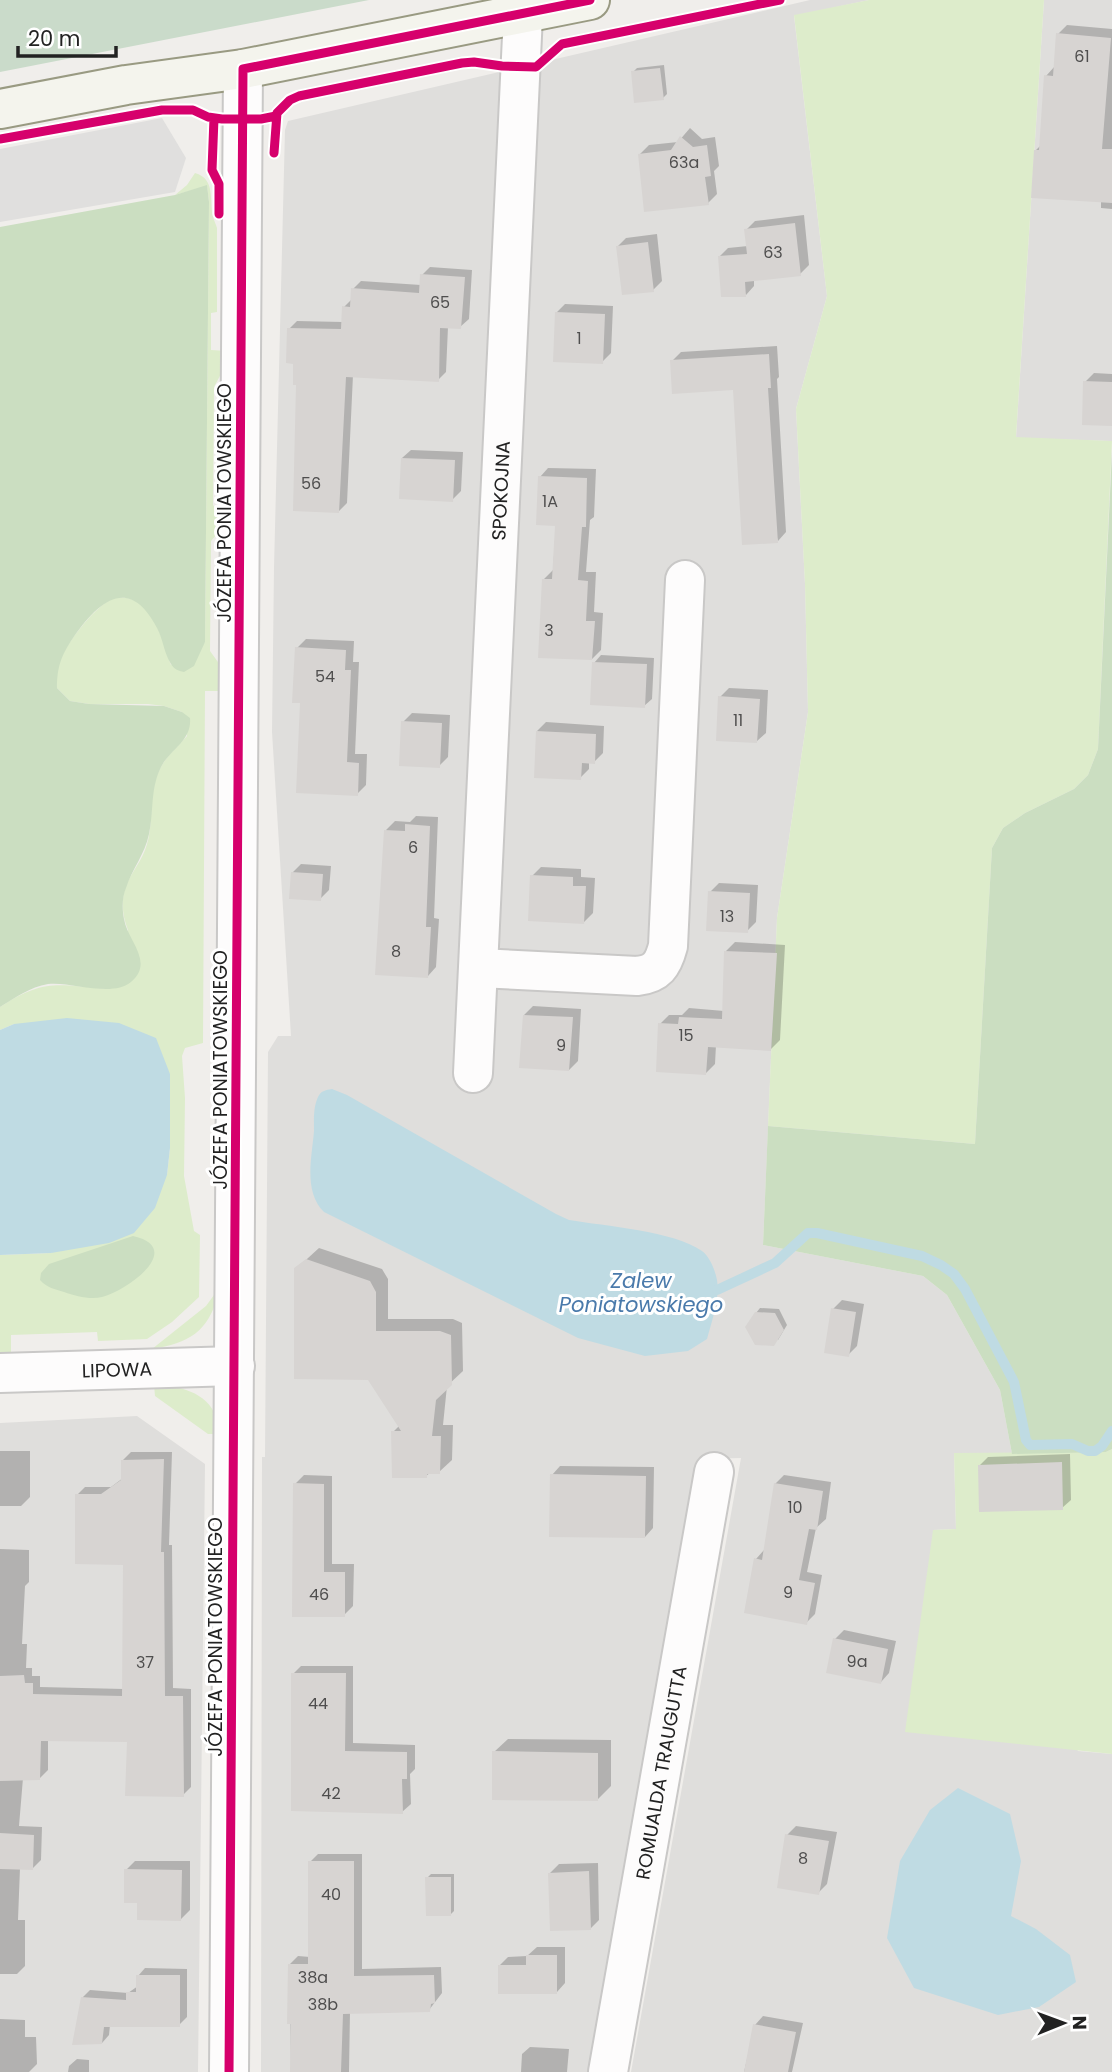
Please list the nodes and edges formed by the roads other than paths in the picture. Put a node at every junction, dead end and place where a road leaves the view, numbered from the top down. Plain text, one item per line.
1 (590, 0) edge
2 (523, 15) junction
3 (243, 69) junction
4 (0, 109) edge
5 (685, 580) dead end
6 (479, 968) junction
7 (473, 1073) dead end
8 (235, 1366) junction
9 (0, 1373) edge
10 (714, 1472) dead end
11 (229, 2072) edge
12 (608, 2072) edge

1 - 2 main road
2 - 3 main road
2 - 6 street, SPOKOJNA
3 - 4 main road
3 - 8 street, JÓZEFA PONIATOWSKIEGO
5 - 6 street
6 - 7 street, SPOKOJNA
8 - 9 street, LIPOWA
8 - 11 street, JÓZEFA PONIATOWSKIEGO
10 - 12 street, ROMUALDA TRAUGUTTA

